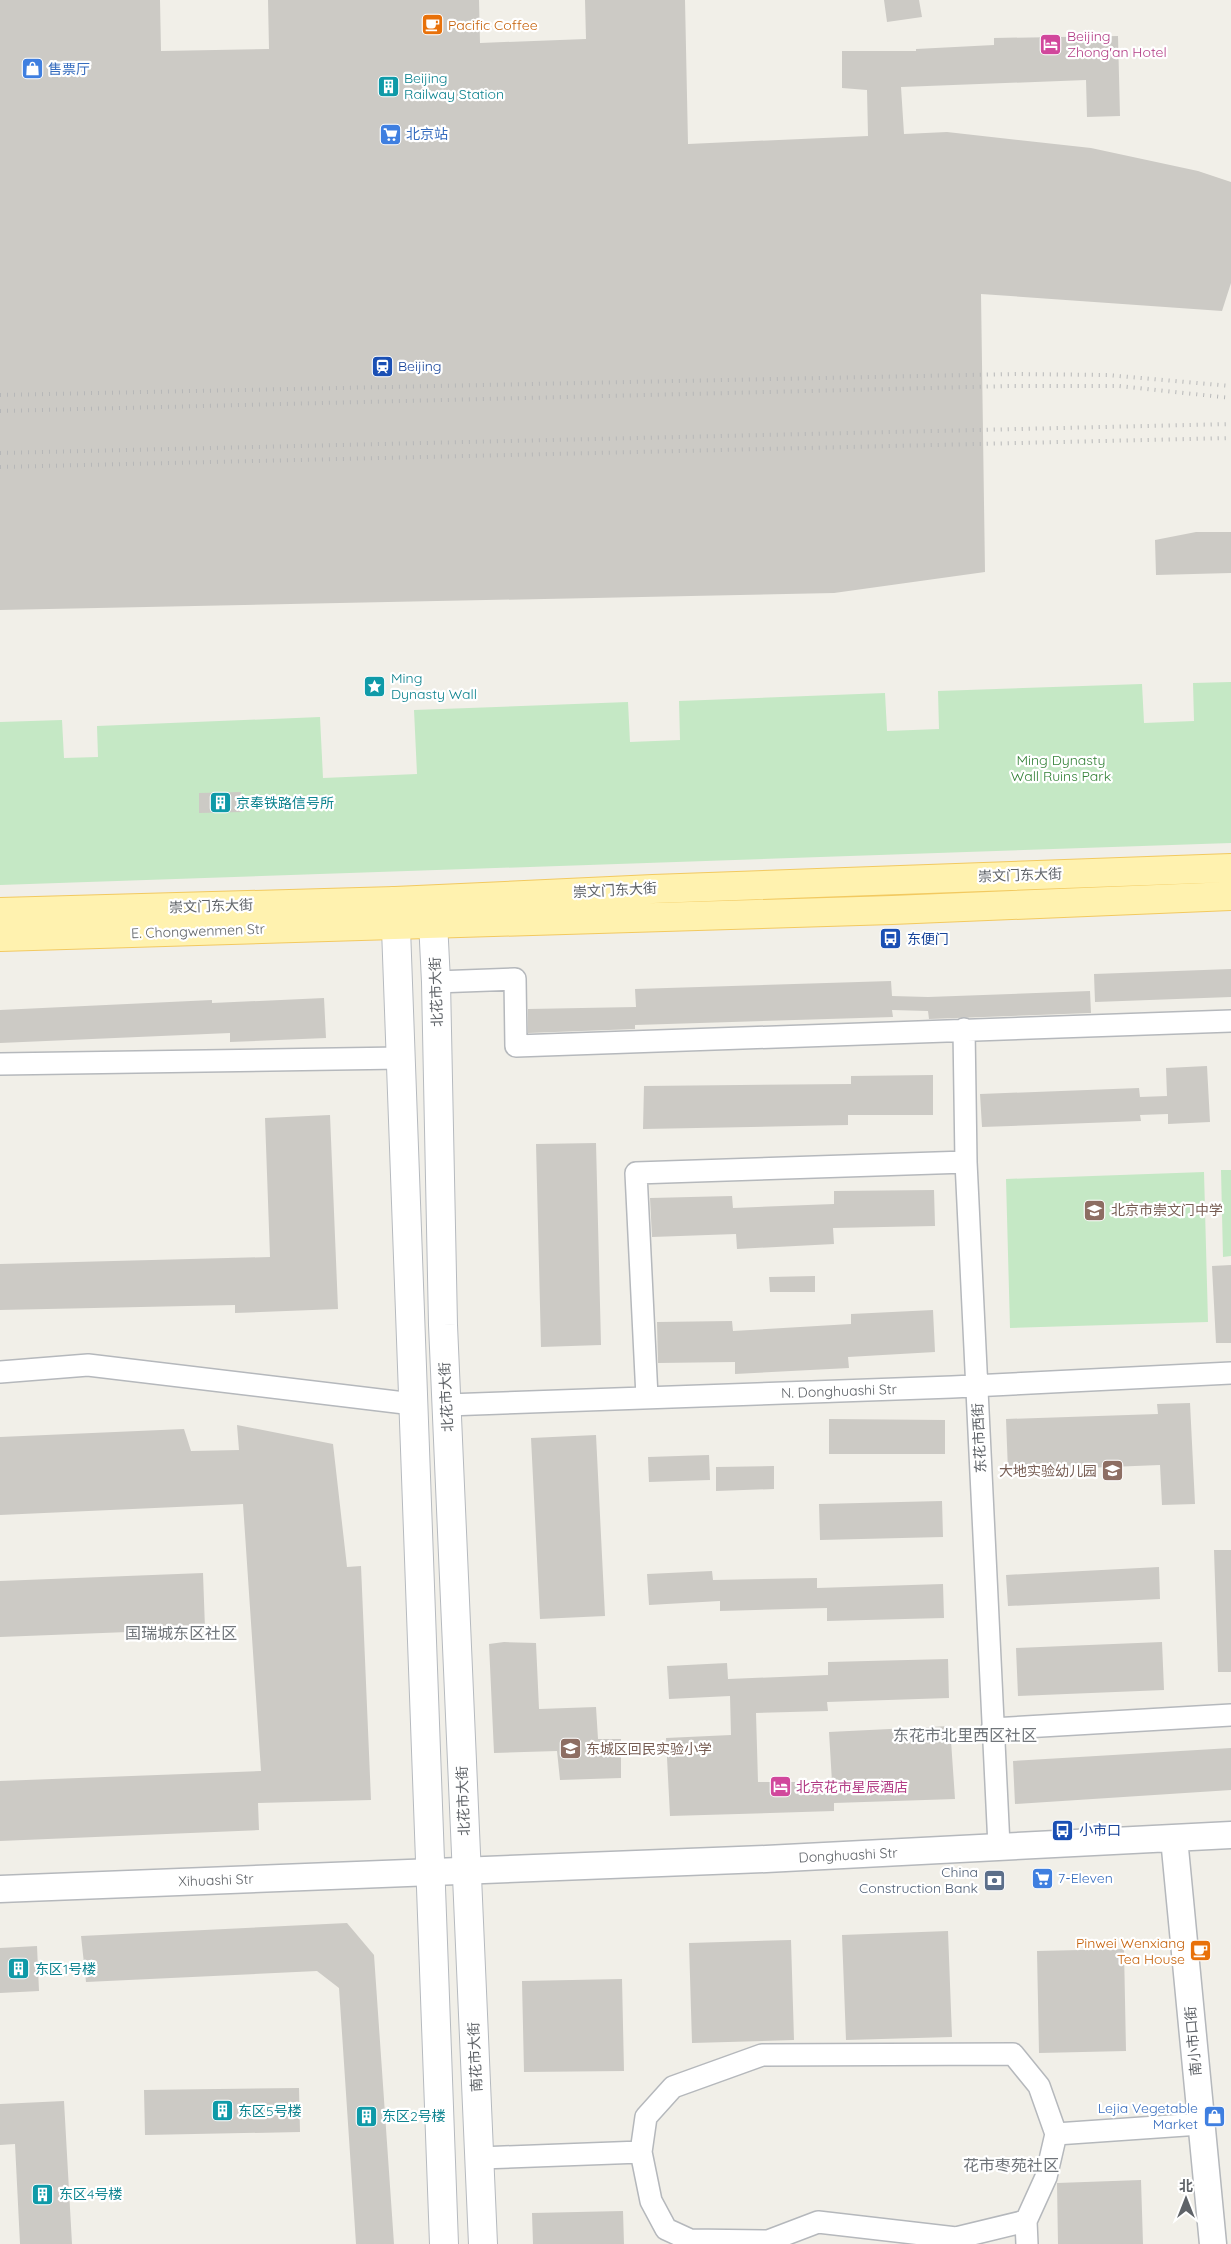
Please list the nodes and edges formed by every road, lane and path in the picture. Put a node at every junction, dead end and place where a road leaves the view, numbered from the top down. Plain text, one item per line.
1 (1231, 868) edge
2 (1231, 896) edge
3 (432, 911) junction
4 (0, 912) edge
5 (395, 913) junction
6 (0, 937) edge
7 (436, 982) junction
8 (1231, 1021) edge
9 (964, 1029) junction
10 (401, 1058) junction
11 (0, 1064) edge
12 (966, 1162) junction
13 (0, 1372) edge
14 (1231, 1373) edge
15 (976, 1385) junction
16 (648, 1398) junction
17 (413, 1404) junction
18 (447, 1405) junction
19 (1231, 1715) edge
20 (992, 1728) junction
21 (1231, 1836) edge
22 (1174, 1838) junction
23 (999, 1846) junction
24 (432, 1871) junction
25 (465, 1871) junction
26 (0, 1889) edge
27 (1200, 2124) junction
28 (1056, 2134) junction
29 (641, 2152) junction
30 (480, 2158) junction
31 (1026, 2221) junction
32 (444, 2244) edge
33 (483, 2244) edge
34 (1027, 2244) edge
35 (1213, 2244) edge

1 - 3 main road, 崇文门东大街
2 - 3 main road, 崇文门东大街
3 - 5 main road
3 - 7 main road, 北花市大街
4 - 5 main road, 崇文门东大街
5 - 6 main road, E. Chongwenmen Str
5 - 10 main road
7 - 9 street
7 - 18 main road, 北花市大街
8 - 9 street
9 - 12 street, 东花市西街
10 - 11 street
10 - 17 main road
12 - 15 street, 东花市西街
12 - 16 street
13 - 17 street
14 - 15 street, N. Donghuashi Str
15 - 16 street, N. Donghuashi Str
15 - 20 street, 东花市西街
16 - 18 street, N. Donghuashi Str
17 - 24 main road
18 - 25 main road, 北花市大街
19 - 20 street
20 - 23 street, 东花市西街
21 - 22 street, Donghuashi Str
22 - 23 street, Donghuashi Str
22 - 27 street, 南小市口街
23 - 25 street, Donghuashi Str
24 - 25 street, Donghuashi Str
24 - 26 street, Xihuashi Str
24 - 32 main road
25 - 30 main road, 南花市大街
27 - 28 street
27 - 35 street, 南小市口街
28 - 29 street
28 - 31 street
29 - 30 street
29 - 31 street
30 - 33 main road, 南花市大街
31 - 34 street

